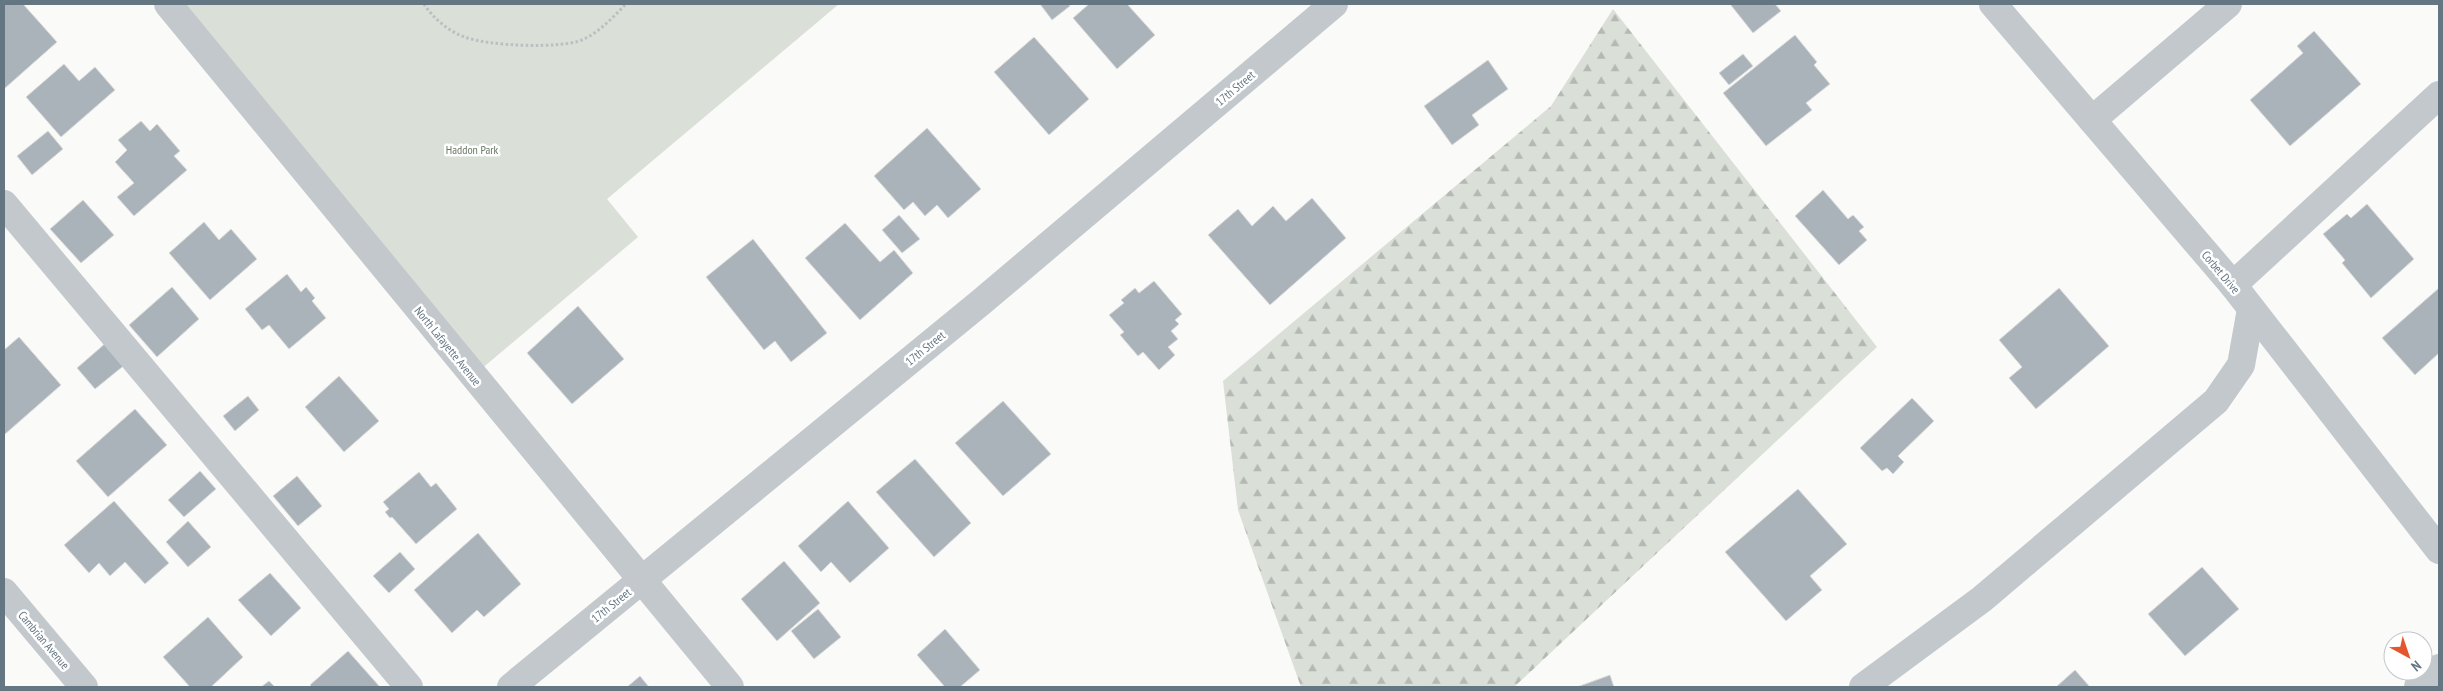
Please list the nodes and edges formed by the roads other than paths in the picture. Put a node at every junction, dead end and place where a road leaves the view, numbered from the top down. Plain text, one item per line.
1 (168, 4) edge
2 (1334, 4) edge
3 (1993, 4) edge
4 (2228, 4) edge
5 (2439, 95) edge
6 (2092, 120) junction
7 (4, 204) edge
8 (2233, 285) junction
9 (2251, 309) junction
10 (2439, 550) edge
11 (641, 580) junction
12 (4, 592) edge
13 (2439, 668) edge
14 (84, 687) edge
15 (409, 687) edge
16 (511, 687) edge
17 (730, 687) edge
18 (1863, 687) edge
19 (2418, 687) edge

1 - 11 street, North Lafayette Avenue
2 - 11 street, 17th Street
3 - 6 street, Corbet Drive
4 - 6 street
5 - 8 street
6 - 8 street, Corbet Drive
7 - 15 street
8 - 9 street, Corbet Drive
9 - 10 street, Corbet Drive
9 - 18 street
11 - 16 street, 17th Street
11 - 17 street, North Lafayette Avenue
12 - 14 street, Cambrian Avenue
13 - 19 street

